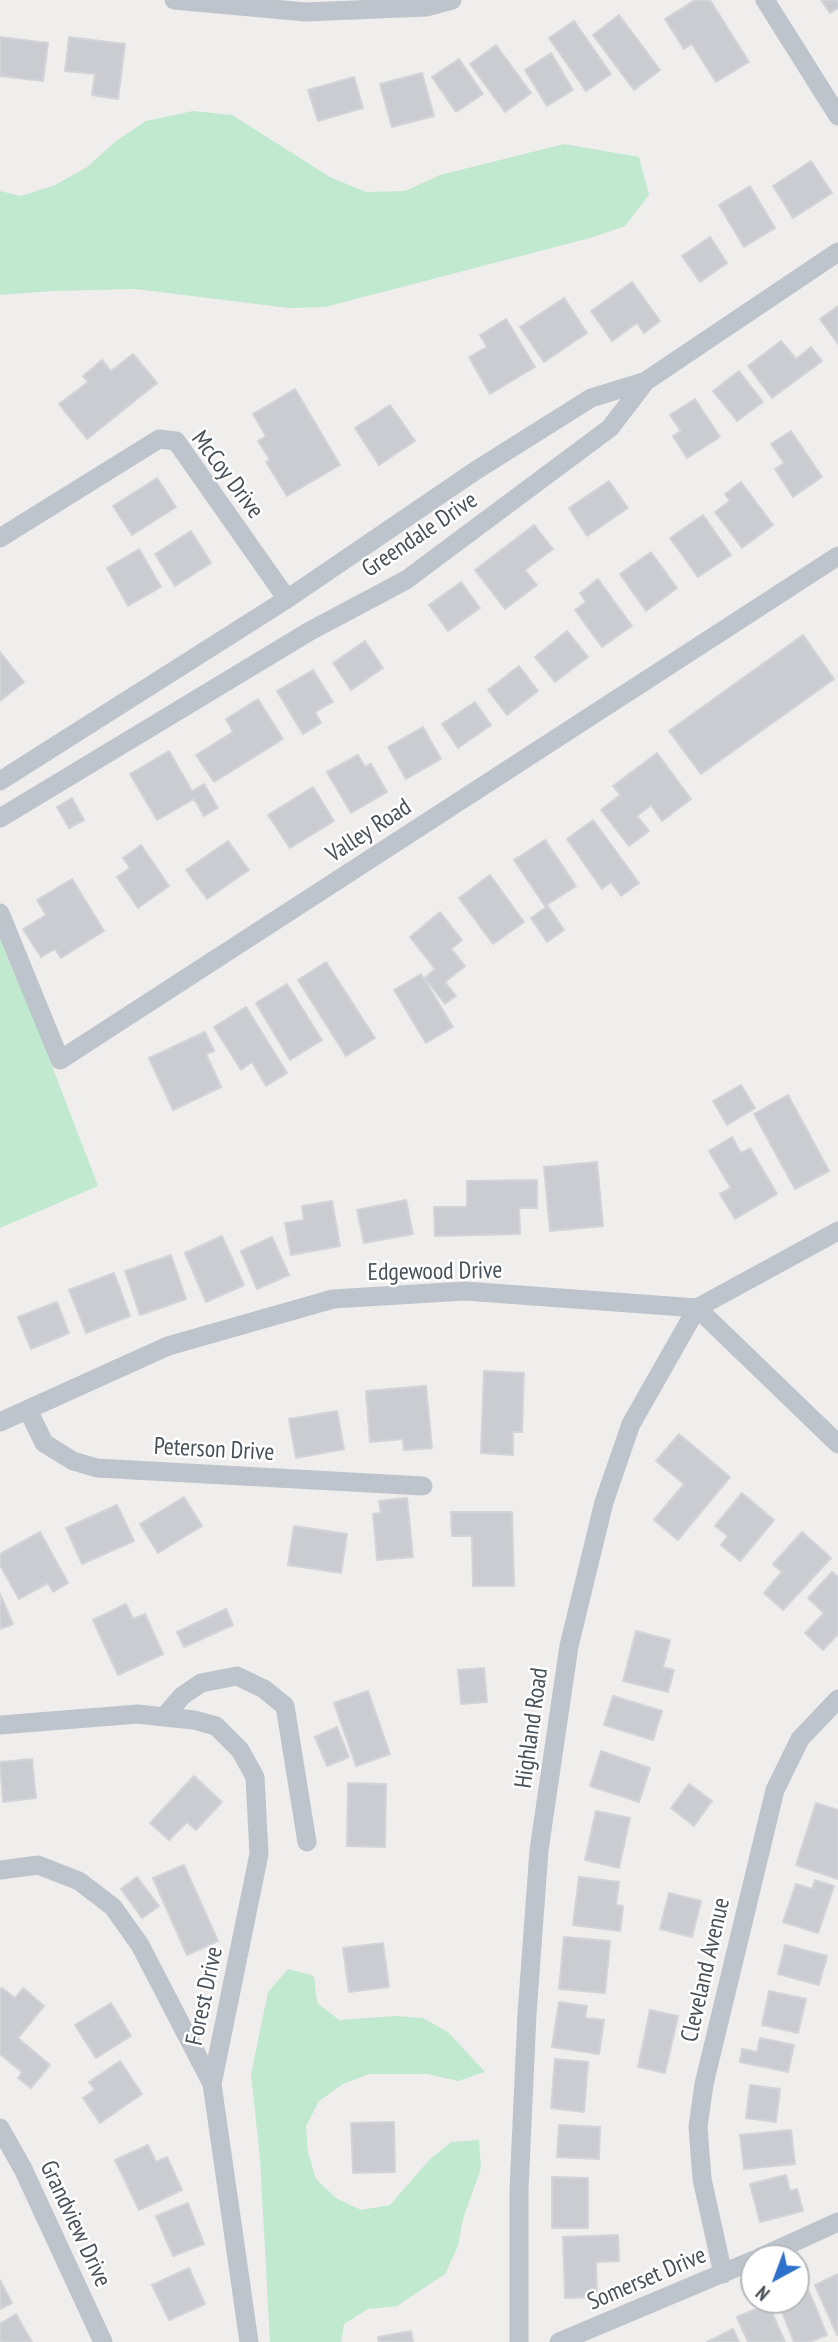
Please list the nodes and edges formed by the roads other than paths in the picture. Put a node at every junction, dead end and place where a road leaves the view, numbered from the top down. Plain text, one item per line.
1 (174, 0) edge
2 (452, 0) edge
3 (765, 0) edge
4 (838, 116) edge
5 (838, 252) edge
6 (646, 381) junction
7 (0, 538) edge
8 (838, 556) edge
9 (287, 600) junction
10 (0, 781) edge
11 (0, 818) edge
12 (0, 913) edge
13 (838, 1231) edge
14 (697, 1308) junction
15 (28, 1410) junction
16 (0, 1422) edge
17 (838, 1444) edge
18 (423, 1486) dead end
19 (838, 1699) edge
20 (164, 1717) junction
21 (0, 1725) edge
22 (307, 1842) dead end
23 (0, 1870) edge
24 (212, 2084) junction
25 (0, 2128) edge
26 (838, 2222) edge
27 (789, 2244) edge
28 (740, 2266) edge
29 (723, 2274) junction
30 (103, 2342) edge
31 (249, 2342) edge
32 (519, 2342) edge
33 (559, 2342) edge

1 - 2 street
3 - 4 street
5 - 6 street, Greendale Drive
6 - 9 street
6 - 11 street, Greendale Drive
7 - 9 street, McCoy Drive
8 - 12 street, Valley Road
9 - 10 street
13 - 14 street
14 - 15 street, Edgewood Drive
14 - 17 street
14 - 32 street, Highland Road
15 - 16 street, Edgewood Drive
15 - 18 street, Peterson Drive
19 - 29 street, Cleveland Avenue
20 - 21 street, Forest Drive
20 - 22 street
20 - 24 street, Forest Drive
23 - 24 street
24 - 31 street, Forest Drive
25 - 30 street, Grandview Drive
26 - 27 street, Somerset Drive
28 - 29 street, Somerset Drive
29 - 33 street, Somerset Drive

